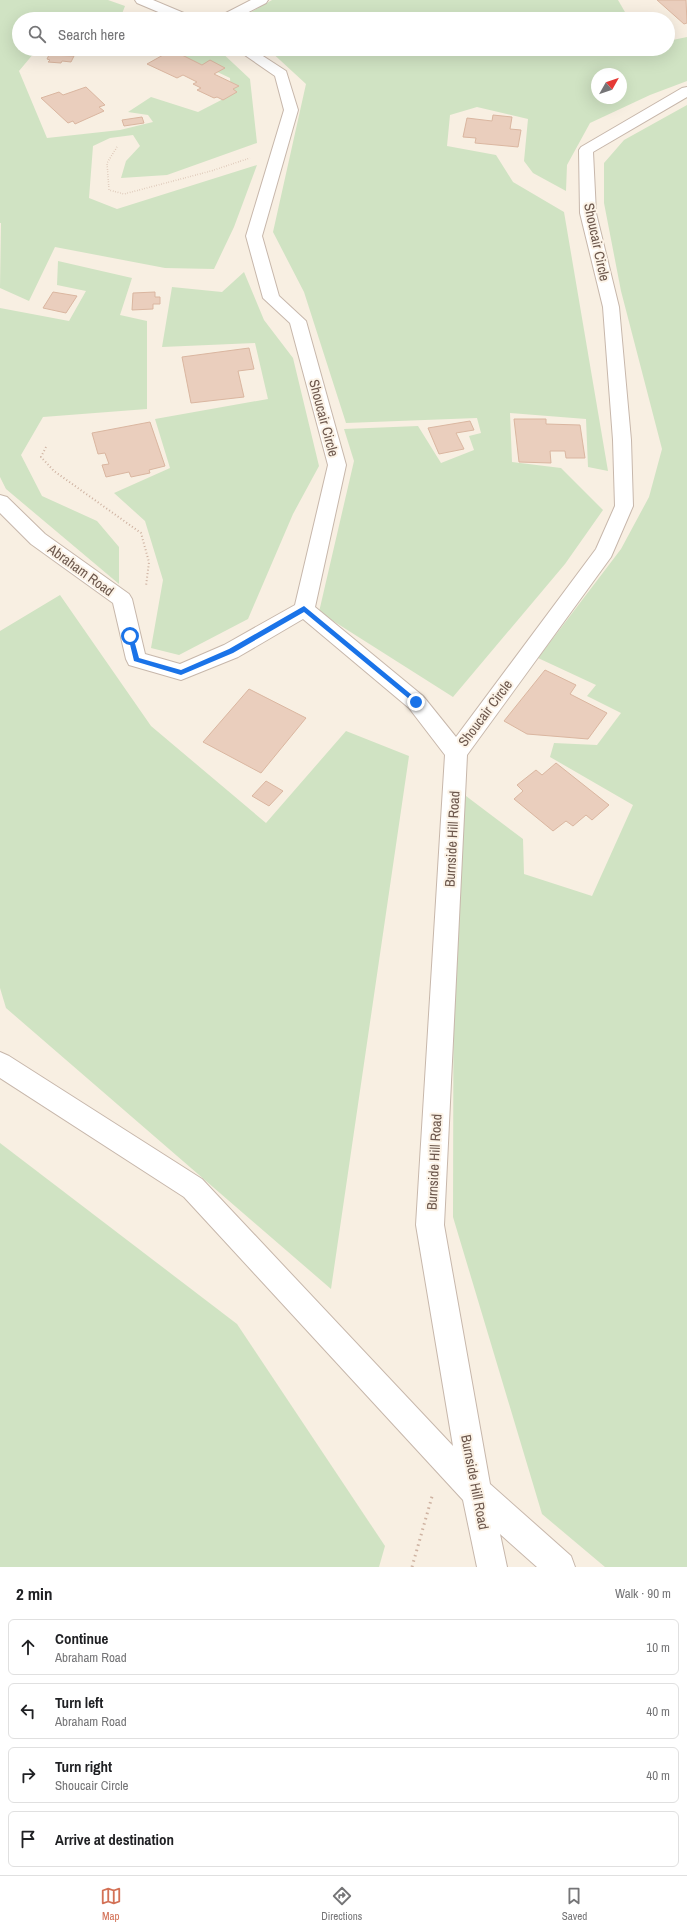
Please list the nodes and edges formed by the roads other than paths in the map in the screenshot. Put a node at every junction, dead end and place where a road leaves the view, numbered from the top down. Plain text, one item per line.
1 (142, 0) edge
2 (261, 0) edge
3 (170, 12) edge
4 (238, 12) edge
5 (254, 56) edge
6 (687, 91) edge
7 (0, 502) edge
8 (304, 609) junction
9 (456, 753) junction
10 (0, 1064) edge
11 (476, 1492) junction
12 (492, 1567) edge
13 (560, 1567) edge

1 - 3 street
2 - 4 street
5 - 8 street, Shoucair Circle
6 - 9 street, Shoucair Circle
7 - 8 street, Abraham Road
8 - 9 street, Shoucair Circle
9 - 11 street, Burnside Hill Road
10 - 11 street
11 - 12 street, Burnside Hill Road
11 - 13 street

